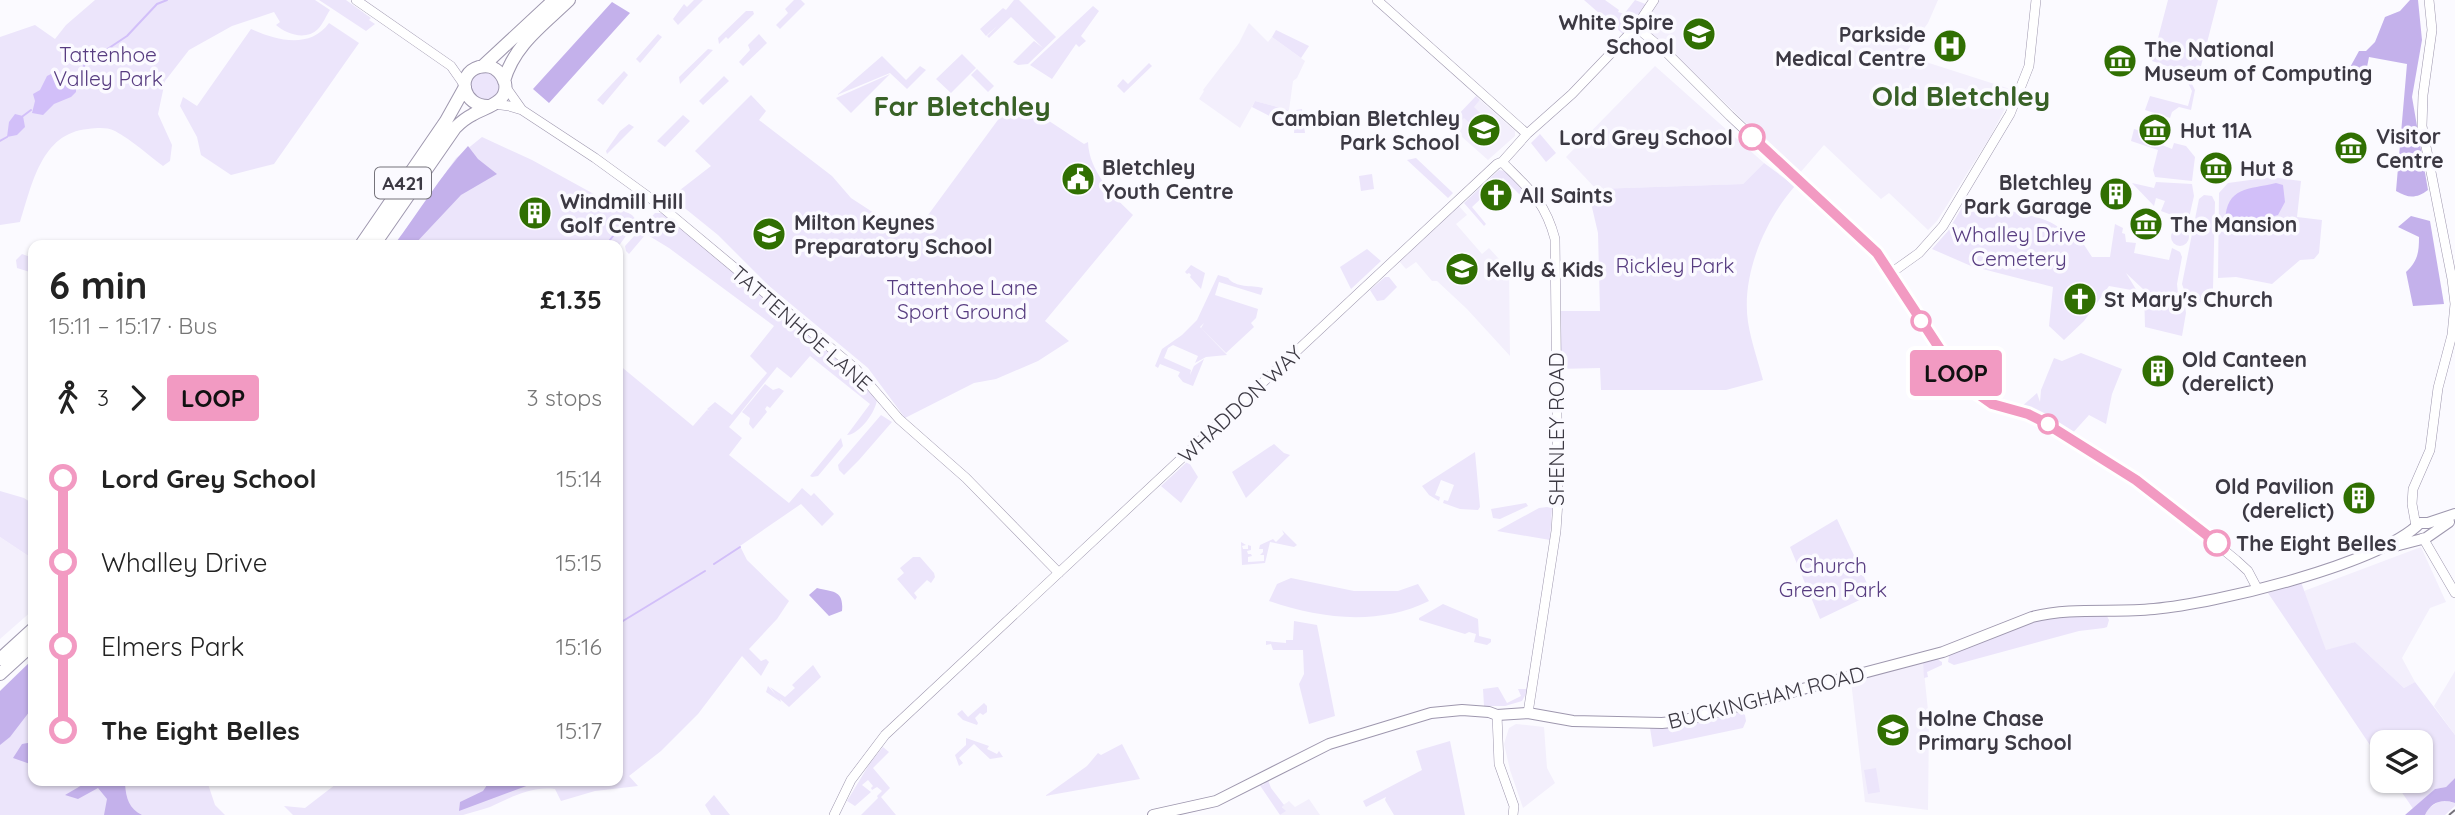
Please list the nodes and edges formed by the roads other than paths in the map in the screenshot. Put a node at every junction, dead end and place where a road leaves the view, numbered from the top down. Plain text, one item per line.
1 (356, 0) edge
2 (554, 0) edge
3 (569, 0) edge
4 (1377, 0) edge
5 (1654, 0) edge
6 (2036, 0) edge
7 (2429, 0) edge
8 (1636, 27) junction
9 (451, 66) junction
10 (479, 67) junction
11 (465, 86) junction
12 (508, 92) junction
13 (491, 105) junction
14 (450, 125) junction
15 (1527, 134) junction
16 (1503, 162) junction
17 (365, 240) edge
18 (377, 240) edge
19 (1891, 274) junction
20 (2455, 514) edge
21 (2455, 520) edge
22 (2424, 530) junction
23 (1059, 573) junction
24 (2257, 588) junction
25 (2455, 593) edge
26 (28, 633) edge
27 (28, 649) edge
28 (0, 659) edge
29 (0, 674) edge
30 (1528, 713) junction
31 (1497, 715) junction
32 (834, 815) edge
33 (1153, 815) edge
34 (1513, 815) edge

1 - 9 street
2 - 10 highway, A421
3 - 12 highway
4 - 15 street
5 - 8 street, WHADDON WAY
6 - 19 street
7 - 22 street
8 - 15 street, WHADDON WAY
8 - 19 street
9 - 10 street
9 - 11 street
10 - 11 highway, A421
10 - 12 highway
11 - 13 highway
11 - 14 highway, A421
12 - 13 street
12 - 13 highway
12 - 23 street, TATTENHOE LANE
13 - 14 highway, A421
14 - 17 highway, A421
14 - 18 highway, A421
15 - 16 street, WHADDON WAY
16 - 23 street, WHADDON WAY
16 - 30 street, SHENLEY ROAD
19 - 24 street
20 - 22 main road, BUCKINGHAM ROAD
21 - 22 main road, BUCKINGHAM ROAD
22 - 24 main road, BUCKINGHAM ROAD
22 - 25 street
23 - 32 street, WHADDON WAY
24 - 30 main road, BUCKINGHAM ROAD
26 - 28 highway
27 - 29 highway
30 - 31 main road, BUCKINGHAM ROAD
31 - 33 main road, BUCKINGHAM ROAD
31 - 34 street

